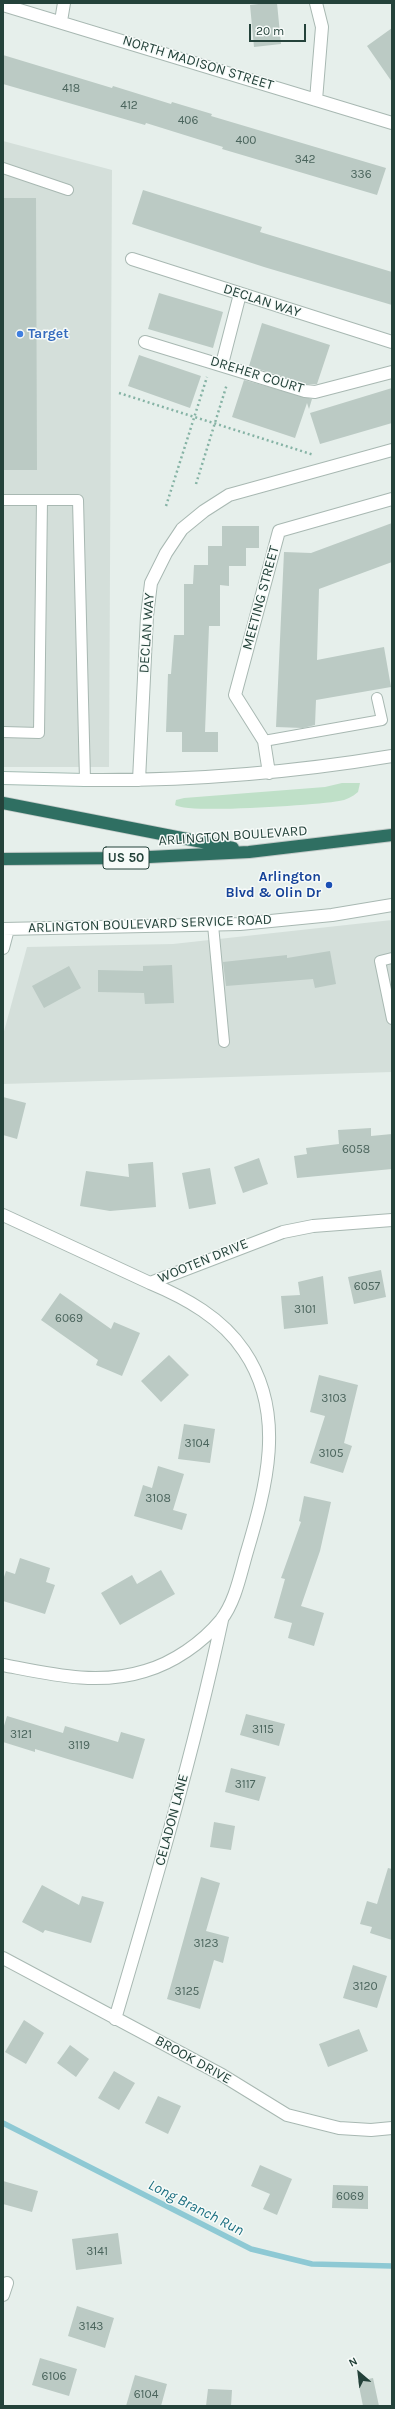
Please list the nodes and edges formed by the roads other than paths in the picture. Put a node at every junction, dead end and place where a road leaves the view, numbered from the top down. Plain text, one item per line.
1 (64, 3) edge
2 (316, 3) edge
3 (3, 5) edge
4 (61, 21) junction
5 (316, 100) junction
6 (392, 123) edge
7 (3, 168) edge
8 (68, 190) dead end
9 (132, 259) dead end
10 (240, 294) junction
11 (145, 342) dead end
12 (392, 342) edge
13 (222, 364) junction
14 (392, 372) edge
15 (392, 450) edge
16 (392, 499) edge
17 (3, 500) edge
18 (42, 500) junction
19 (377, 698) dead end
20 (3, 732) edge
21 (264, 741) junction
22 (392, 756) edge
23 (269, 773) junction
24 (3, 778) edge
25 (84, 780) junction
26 (139, 780) junction
27 (3, 803) edge
28 (392, 835) edge
29 (250, 852) junction
30 (3, 859) edge
31 (392, 905) edge
32 (213, 925) junction
33 (6, 929) edge
34 (3, 948) edge
35 (392, 958) edge
36 (392, 1019) edge
37 (224, 1042) dead end
38 (3, 1215) edge
39 (392, 1220) edge
40 (150, 1283) junction
41 (222, 1619) junction
42 (3, 1665) edge
43 (3, 1958) edge
44 (115, 2019) junction
45 (392, 2128) edge
46 (7, 2283) dead end
47 (3, 2295) edge

1 - 4 street
2 - 5 street
3 - 4 street, NORTH MADISON STREET
4 - 5 street, NORTH MADISON STREET
5 - 6 street, NORTH MADISON STREET
7 - 8 lane
9 - 10 street, DECLAN WAY
10 - 12 street, DECLAN WAY
10 - 13 street
11 - 13 street, DREHER COURT
13 - 14 street, DREHER COURT
15 - 26 street, DECLAN WAY
16 - 21 street, MEETING STREET
17 - 18 lane
18 - 20 lane
18 - 25 lane
19 - 21 lane
21 - 23 street, MEETING STREET
22 - 23 street
23 - 26 street
24 - 25 street
25 - 26 street
27 - 29 highway
28 - 29 highway, ARLINGTON BOULEVARD / US 50
29 - 30 highway, ARLINGTON BOULEVARD / US 50
31 - 32 street, ARLINGTON BOULEVARD SERVICE ROAD
32 - 33 street, ARLINGTON BOULEVARD SERVICE ROAD
32 - 37 lane
33 - 34 street
35 - 36 lane
38 - 40 street, WOOTEN DRIVE
39 - 40 street, WOOTEN DRIVE
40 - 41 street
41 - 42 street
41 - 44 street, CELADON LANE
43 - 44 street, BROOK DRIVE
44 - 45 street, BROOK DRIVE
46 - 47 street

